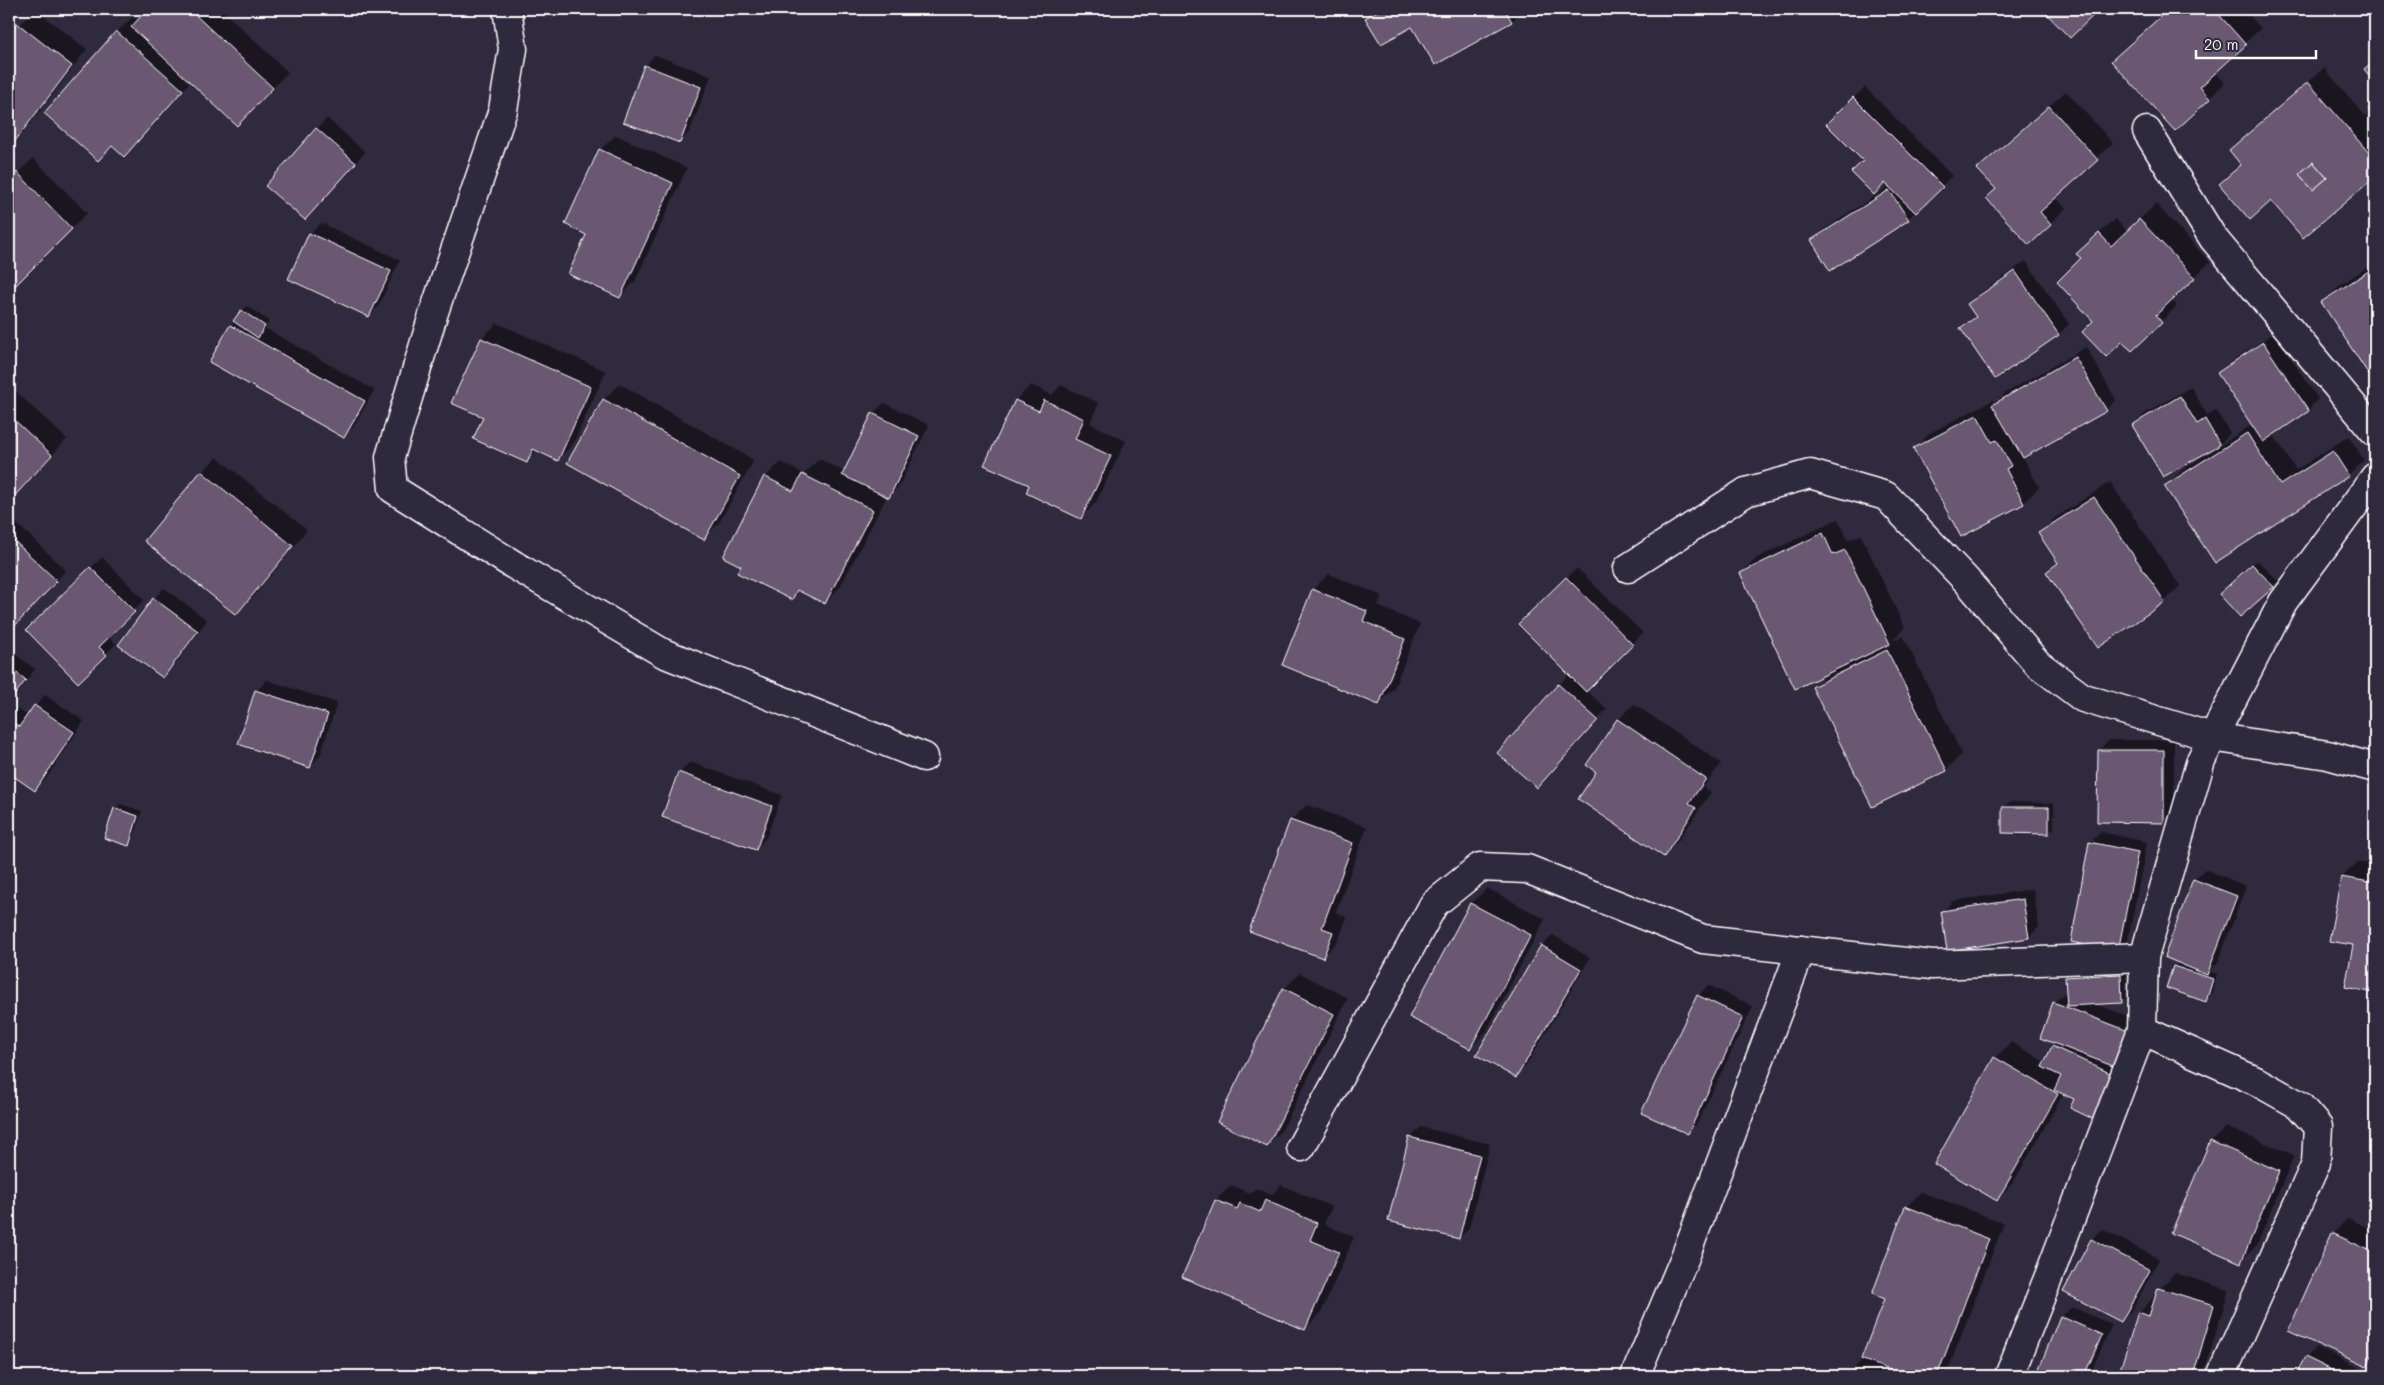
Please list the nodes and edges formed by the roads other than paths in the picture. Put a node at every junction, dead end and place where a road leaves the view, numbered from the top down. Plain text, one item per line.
1 (507, 9) edge
2 (2147, 131) dead end
3 (2375, 432) edge
4 (2375, 477) edge
5 (1628, 568) dead end
6 (2212, 738) junction
7 (924, 757) dead end
8 (2375, 768) edge
9 (1801, 950) junction
10 (2144, 957) junction
11 (2142, 1030) junction
12 (1301, 1147) dead end
13 (1635, 1376) edge
14 (2009, 1376) edge
15 (2221, 1376) edge

1 - 7 street
2 - 3 street
4 - 6 street
5 - 6 street
6 - 8 street
6 - 10 street
9 - 10 street
9 - 12 street
9 - 13 street
10 - 11 street
11 - 14 street
11 - 15 street

